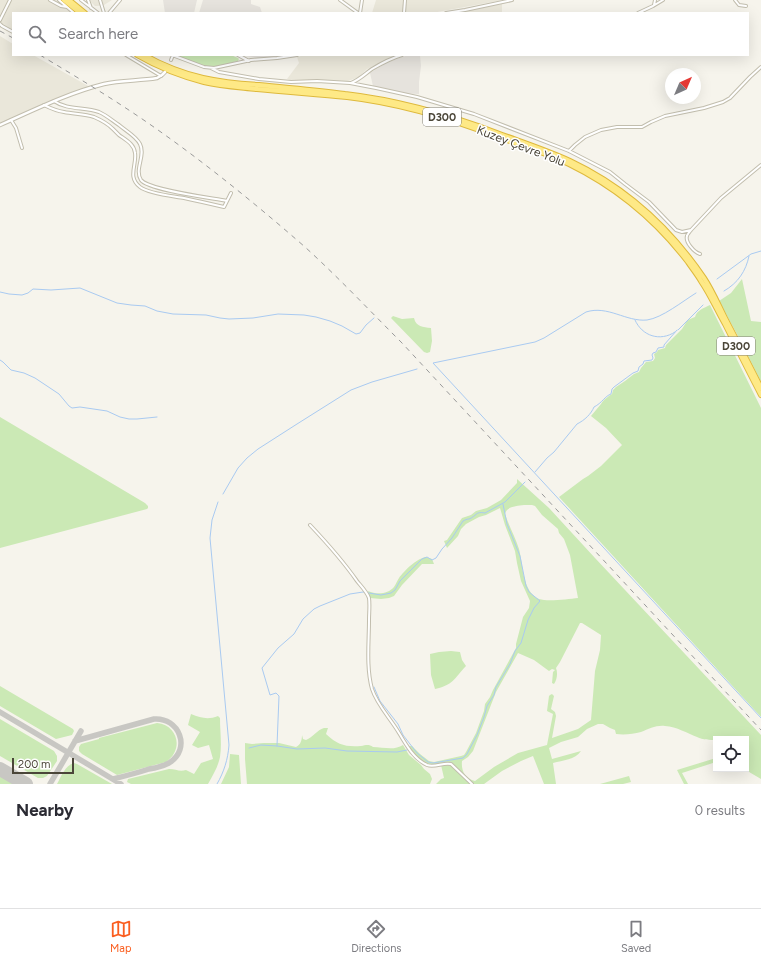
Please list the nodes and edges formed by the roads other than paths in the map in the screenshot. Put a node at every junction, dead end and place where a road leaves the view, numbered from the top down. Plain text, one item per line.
1 (10, 0) edge
2 (50, 0) edge
3 (59, 0) edge
4 (64, 0) edge
5 (69, 0) edge
6 (81, 0) edge
7 (88, 0) edge
8 (100, 0) edge
9 (120, 0) edge
10 (340, 0) edge
11 (362, 0) edge
12 (405, 0) edge
13 (512, 0) edge
14 (655, 0) edge
15 (664, 0) edge
16 (734, 0) edge
17 (653, 6) junction
18 (746, 6) dead end
19 (68, 7) junction
20 (91, 8) junction
21 (73, 12) edge
22 (79, 12) edge
23 (84, 12) edge
24 (97, 12) edge
25 (104, 12) edge
26 (110, 12) edge
27 (358, 12) edge
28 (359, 12) edge
29 (404, 12) edge
30 (452, 12) edge
31 (640, 12) edge
32 (0, 20) edge
33 (0, 24) edge
34 (12, 31) edge
35 (128, 56) edge
36 (139, 56) edge
37 (146, 56) edge
38 (173, 56) edge
39 (176, 56) edge
40 (240, 56) edge
41 (252, 56) edge
42 (290, 56) edge
43 (400, 56) edge
44 (171, 60) dead end
45 (250, 60) junction
46 (211, 68) junction
47 (761, 68) edge
48 (165, 72) dead end
49 (161, 76) junction
50 (350, 83) junction
51 (54, 101) junction
52 (43, 105) junction
53 (11, 120) junction
54 (0, 125) edge
55 (22, 148) dead end
56 (569, 151) junction
57 (761, 165) edge
58 (231, 193) dead end
59 (227, 201) junction
60 (691, 230) junction
61 (700, 254) dead end
62 (703, 280) junction
63 (760, 392) edge
64 (310, 525) dead end
65 (472, 784) edge

1 - 32 street
2 - 19 street
3 - 19 street
4 - 22 highway
5 - 23 highway
6 - 20 street
7 - 20 street
8 - 25 street
9 - 26 street
10 - 27 street
11 - 28 street
12 - 29 street
13 - 30 street
14 - 17 street
15 - 17 street
16 - 18 street
17 - 31 street
19 - 21 street
20 - 24 street
33 - 34 street
35 - 49 street
36 - 62 highway, Kuzey Çevre Yolu / D300
37 - 62 highway, Kuzey Çevre Yolu / D300
38 - 44 street
39 - 46 street
40 - 45 street
41 - 45 street
42 - 45 street
43 - 50 street
45 - 46 street
46 - 50 street
47 - 56 street
48 - 49 street
49 - 51 street
50 - 56 street
51 - 52 street
51 - 59 street
52 - 53 street
52 - 59 street
53 - 54 street
53 - 55 street
56 - 60 street
57 - 60 street
58 - 59 street
60 - 61 street
62 - 63 highway, D300
64 - 65 street

